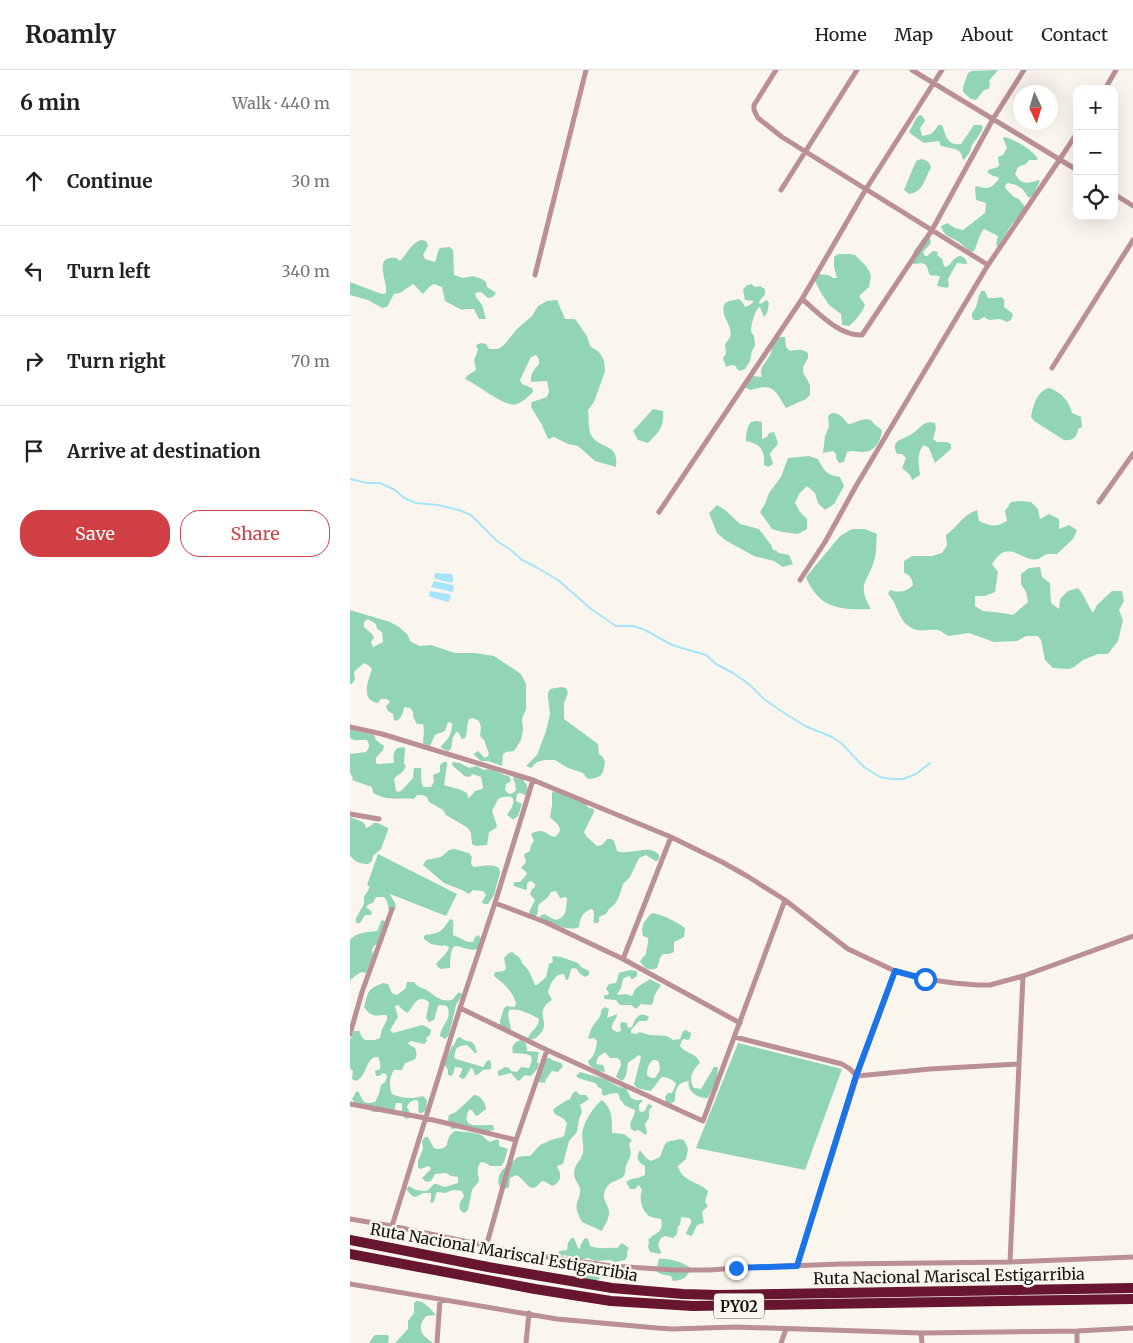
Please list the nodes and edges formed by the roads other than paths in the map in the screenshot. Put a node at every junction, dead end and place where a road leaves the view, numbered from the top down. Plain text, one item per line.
1 (586, 70) edge
2 (776, 70) edge
3 (857, 70) edge
4 (912, 70) edge
5 (942, 70) edge
6 (1024, 70) edge
7 (1116, 70) edge
8 (934, 83) junction
9 (1107, 85) edge
10 (993, 119) junction
11 (1073, 139) edge
12 (806, 151) junction
13 (1060, 159) junction
14 (1073, 167) edge
15 (866, 189) junction
16 (781, 190) dead end
17 (1118, 197) edge
18 (1133, 206) edge
19 (932, 230) junction
20 (1133, 240) edge
21 (988, 264) junction
22 (535, 275) dead end
23 (802, 299) junction
24 (1052, 368) dead end
25 (1133, 454) edge
26 (1099, 502) dead end
27 (659, 512) dead end
28 (800, 580) dead end
29 (350, 727) edge
30 (533, 780) junction
31 (350, 814) edge
32 (379, 819) dead end
33 (671, 837) junction
34 (786, 900) junction
35 (496, 903) junction
36 (392, 908) dead end
37 (1133, 936) edge
38 (623, 959) junction
39 (895, 971) junction
40 (1023, 976) junction
41 (460, 1008) junction
42 (740, 1023) junction
43 (350, 1034) edge
44 (735, 1037) junction
45 (547, 1050) junction
46 (1019, 1064) junction
47 (856, 1076) junction
48 (350, 1104) edge
49 (425, 1118) junction
50 (516, 1140) junction
51 (350, 1220) edge
52 (392, 1226) junction
53 (350, 1240) edge
54 (486, 1247) junction
55 (350, 1254) edge
56 (1133, 1257) edge
57 (1010, 1262) junction
58 (797, 1266) junction
59 (350, 1284) edge
60 (1133, 1288) edge
61 (1133, 1298) edge
62 (440, 1300) junction
63 (529, 1313) junction
64 (1133, 1328) edge
65 (786, 1329) junction
66 (1077, 1331) junction
67 (921, 1333) junction
68 (437, 1343) edge
69 (526, 1343) edge
70 (781, 1343) edge
71 (922, 1343) edge
72 (1077, 1343) edge

1 - 22 street
2 - 12 street
3 - 12 street
4 - 8 street
5 - 8 street
6 - 10 street
7 - 9 street
8 - 10 street
8 - 15 street
10 - 13 street
10 - 19 street
11 - 13 street
12 - 15 street
12 - 16 street
13 - 14 street
13 - 21 street
15 - 19 street
15 - 23 street
17 - 18 street
19 - 21 street
19 - 23 street
20 - 24 street
21 - 28 street
23 - 27 street
25 - 26 street
29 - 30 street
30 - 33 street
30 - 35 street
31 - 32 street
33 - 34 street
33 - 38 street
34 - 39 street
34 - 42 street
35 - 38 street
35 - 41 street
36 - 43 street
37 - 40 street
38 - 42 street
39 - 40 street
39 - 47 street
40 - 46 street
41 - 45 street
41 - 49 street
42 - 44 street
44 - 45 street
44 - 47 street
45 - 50 street
46 - 47 street
46 - 57 street
47 - 58 street
48 - 49 street
49 - 50 street
49 - 52 street
50 - 54 street
51 - 52 street
52 - 54 street
53 - 60 highway, Ruta Nacional Mariscal Estigarribia / PY02
54 - 58 street
55 - 61 highway, Ruta Nacional Mariscal Estigarribia / PY02
56 - 57 street
57 - 58 street
59 - 62 street
62 - 63 street
62 - 68 street
63 - 65 street
63 - 69 street
64 - 66 street
65 - 67 street
65 - 70 street
66 - 67 street
66 - 72 street
67 - 71 street

